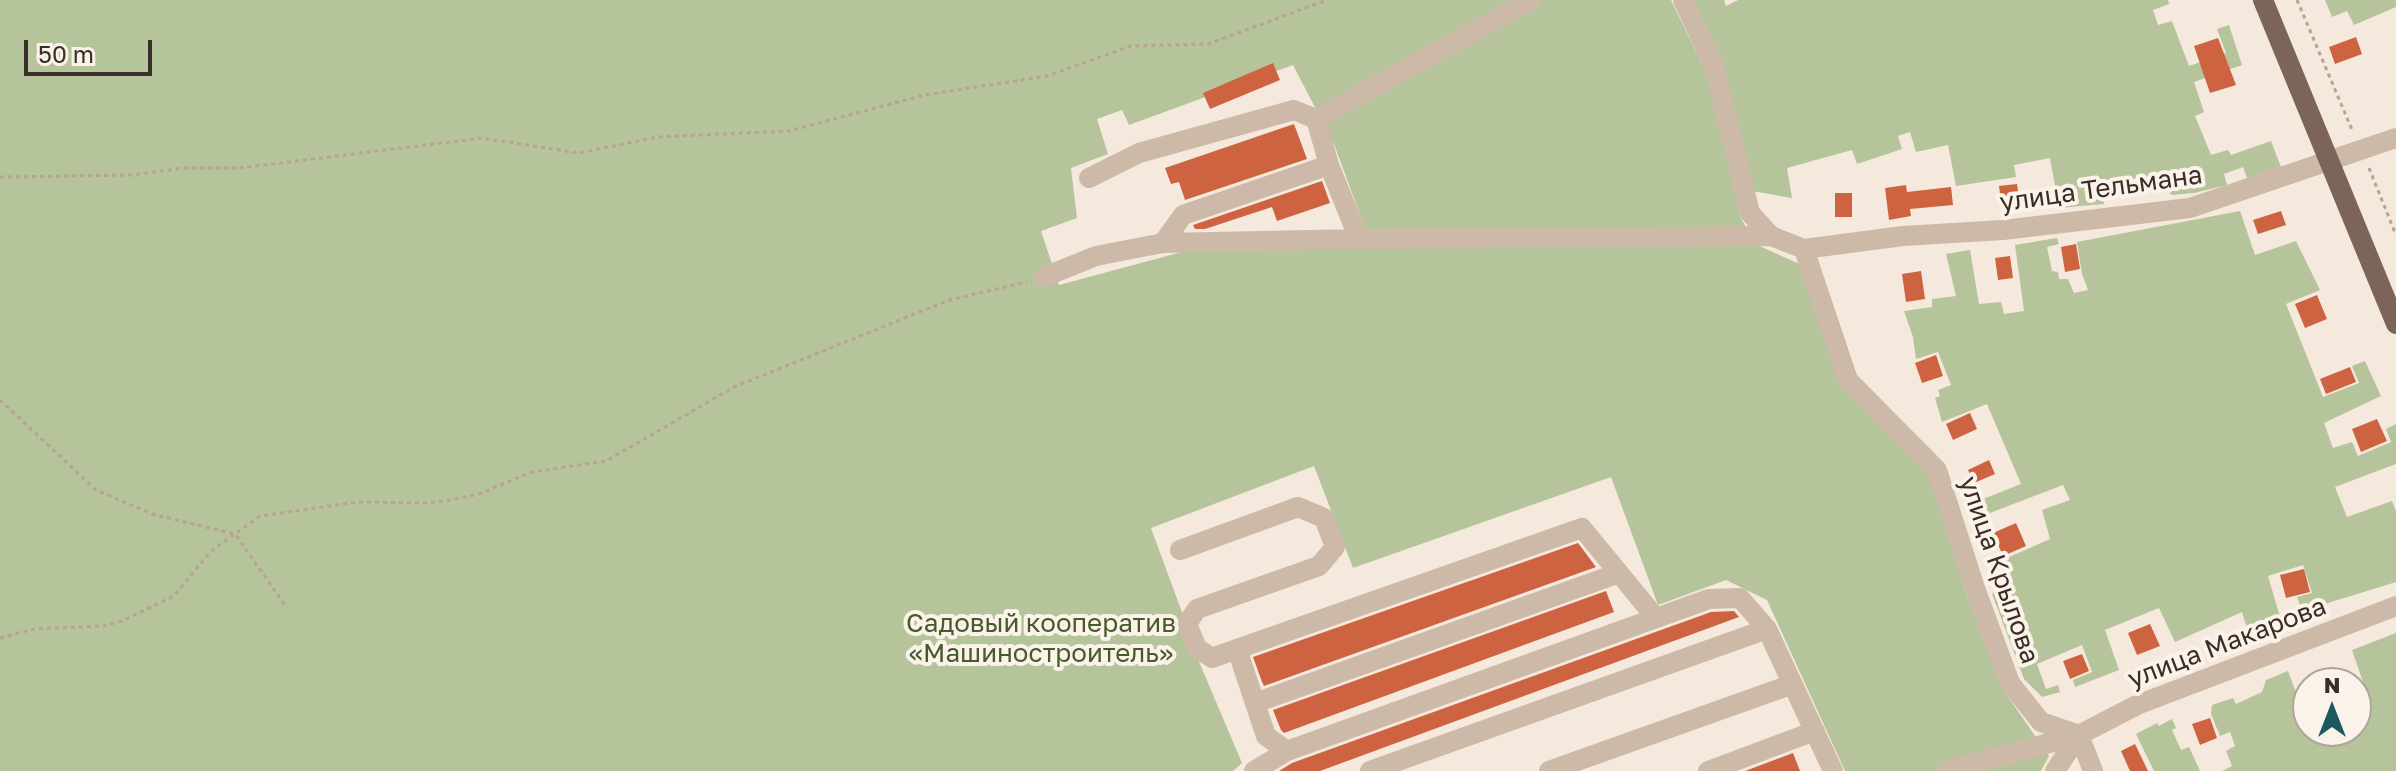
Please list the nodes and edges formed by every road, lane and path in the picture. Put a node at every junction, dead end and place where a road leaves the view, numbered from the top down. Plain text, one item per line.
1 (1327, 0) edge
2 (1531, 0) edge
3 (1683, 0) edge
4 (2263, 0) edge
5 (2297, 0) edge
6 (1316, 119) junction
7 (2396, 138) edge
8 (2362, 151) junction
9 (2327, 161) junction
10 (1329, 165) junction
11 (0, 177) edge
12 (1089, 178) dead end
13 (2396, 235) edge
14 (1771, 236) junction
15 (1359, 239) junction
16 (1163, 243) junction
17 (1804, 249) junction
18 (1044, 277) joint
19 (2396, 324) edge
20 (0, 400) edge
21 (235, 534) junction
22 (1180, 550) dead end
23 (1619, 573) junction
24 (2396, 606) edge
25 (287, 608) dead end
26 (1656, 618) junction
27 (1767, 629) junction
28 (0, 638) edge
29 (1237, 649) junction
30 (1793, 684) junction
31 (1255, 703) junction
32 (1815, 731) junction
33 (2079, 735) junction
34 (1287, 751) junction
35 (1254, 771) edge
36 (1370, 771) edge
37 (1549, 771) edge
38 (1708, 771) edge
39 (1833, 771) edge
40 (1946, 771) edge
41 (2055, 771) edge
42 (2093, 771) edge

1 - 11 path
2 - 6 street
3 - 14 street
4 - 9 main road
5 - 8 path
6 - 10 street
6 - 12 street
7 - 8 street, улица Тельмана
8 - 9 street, улица Тельмана
8 - 13 path
9 - 17 street, улица Тельмана
9 - 19 main road
10 - 15 street
10 - 16 street
14 - 15 street
14 - 17 street
15 - 16 street
16 - 18 street
17 - 33 street, улица Крылова
18 - 21 path
20 - 21 path
21 - 25 path
21 - 28 path
22 - 29 street
23 - 26 street
23 - 29 street
23 - 31 street
24 - 33 street, улица Макарова
26 - 27 street
26 - 34 street
27 - 30 street
27 - 36 street
29 - 31 street
30 - 32 street
30 - 37 street
31 - 34 street
32 - 38 street
32 - 39 street
33 - 40 street, улица Макарова
33 - 41 street
33 - 42 street
34 - 35 street

